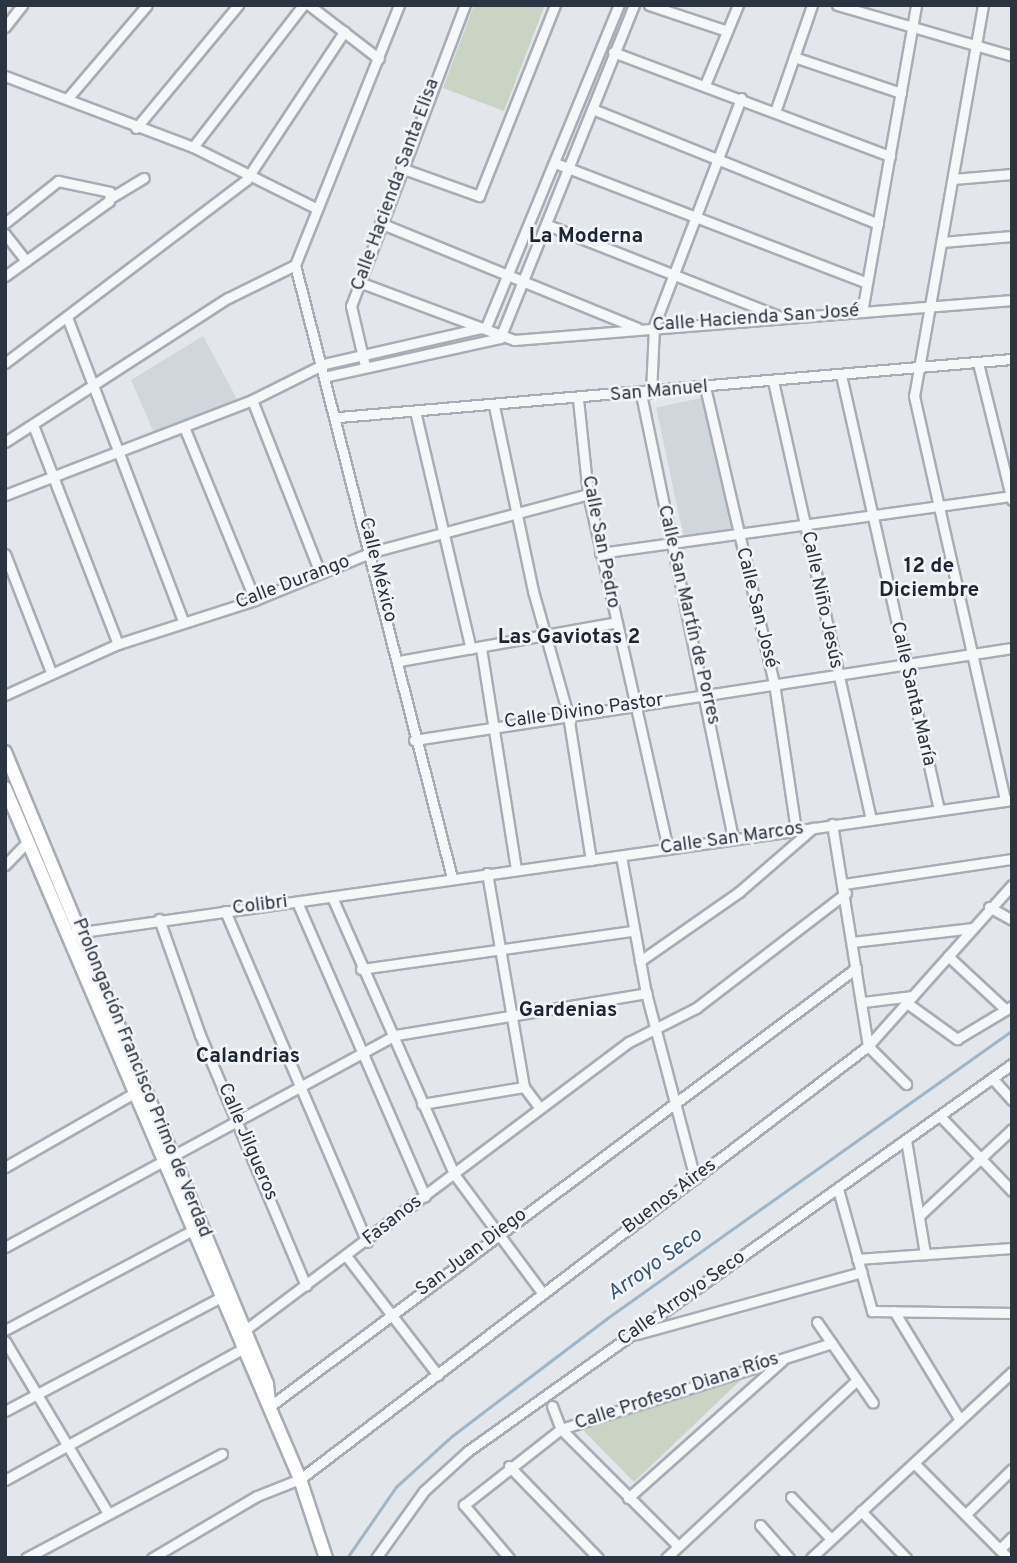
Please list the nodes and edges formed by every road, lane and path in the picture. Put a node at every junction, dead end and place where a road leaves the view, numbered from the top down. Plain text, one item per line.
1 (22, 5) edge
2 (147, 5) edge
3 (238, 5) edge
4 (303, 5) edge
5 (309, 5) edge
6 (399, 5) edge
7 (465, 5) edge
8 (555, 5) edge
9 (619, 5) edge
10 (634, 5) edge
11 (649, 5) edge
12 (738, 5) edge
13 (812, 5) edge
14 (837, 5) edge
15 (916, 5) edge
16 (983, 5) edge
17 (5, 27) edge
18 (727, 31) junction
19 (912, 31) junction
20 (344, 32) junction
21 (602, 49) junction
22 (976, 50) junction
23 (615, 53) junction
24 (1012, 56) edge
25 (794, 57) junction
26 (379, 59) junction
27 (5, 76) edge
28 (705, 85) junction
29 (901, 93) junction
30 (741, 98) junction
31 (67, 99) junction
32 (595, 110) junction
33 (775, 112) junction
34 (136, 128) junction
35 (192, 147) junction
36 (890, 156) junction
37 (718, 157) junction
38 (555, 163) junction
39 (401, 168) junction
40 (572, 168) junction
41 (251, 173) junction
42 (1012, 174) edge
43 (144, 178) dead end
44 (953, 179) junction
45 (112, 197) junction
46 (316, 208) junction
47 (696, 213) junction
48 (5, 223) edge
49 (380, 223) junction
50 (878, 223) junction
51 (550, 226) junction
52 (5, 234) edge
53 (1012, 236) edge
54 (942, 242) junction
55 (26, 261) junction
56 (295, 265) junction
57 (674, 270) junction
58 (512, 275) junction
59 (5, 276) edge
60 (527, 281) junction
61 (359, 282) junction
62 (867, 284) junction
63 (1012, 300) edge
64 (932, 307) junction
65 (862, 312) junction
66 (67, 317) junction
67 (780, 317) junction
68 (654, 326) junction
69 (638, 328) junction
70 (481, 330) junction
71 (500, 338) junction
72 (359, 352) junction
73 (1012, 359) edge
74 (5, 363) edge
75 (978, 363) junction
76 (324, 364) junction
77 (365, 366) junction
78 (916, 367) junction
79 (841, 375) junction
80 (310, 376) junction
81 (327, 377) junction
82 (773, 381) junction
83 (705, 387) junction
84 (94, 388) junction
85 (652, 393) junction
86 (641, 394) junction
87 (578, 399) junction
88 (252, 400) junction
89 (494, 406) junction
90 (415, 411) junction
91 (339, 416) junction
92 (33, 425) junction
93 (184, 426) junction
94 (5, 442) edge
95 (121, 449) junction
96 (55, 478) junction
97 (1010, 483) edge
98 (588, 494) junction
99 (5, 495) edge
100 (1011, 498) edge
101 (942, 506) junction
102 (514, 511) junction
103 (869, 515) junction
104 (804, 525) junction
105 (441, 531) junction
106 (738, 536) junction
107 (670, 544) junction
108 (372, 552) junction
109 (600, 553) junction
110 (5, 554) edge
111 (320, 573) junction
112 (255, 600) junction
113 (183, 621) junction
114 (617, 622) junction
115 (547, 633) junction
116 (118, 644) junction
117 (476, 648) junction
118 (1012, 648) edge
119 (972, 653) junction
120 (399, 661) junction
121 (904, 662) junction
122 (51, 672) junction
123 (837, 673) junction
124 (774, 683) junction
125 (707, 692) junction
126 (5, 695) edge
127 (639, 705) junction
128 (568, 715) junction
129 (492, 725) junction
130 (414, 740) junction
131 (5, 752) edge
132 (5, 788) edge
133 (1008, 800) edge
134 (938, 807) junction
135 (871, 818) junction
136 (832, 824) junction
137 (813, 827) junction
138 (796, 830) junction
139 (733, 837) junction
140 (28, 841) junction
141 (668, 848) junction
142 (621, 856) junction
143 (1012, 859) edge
144 (591, 860) junction
145 (5, 865) edge
146 (516, 868) junction
147 (487, 873) junction
148 (452, 878) junction
149 (1012, 885) edge
150 (845, 889) junction
151 (332, 897) junction
152 (298, 902) junction
153 (989, 907) junction
154 (225, 911) junction
155 (159, 919) junction
156 (1012, 920) edge
157 (973, 928) junction
158 (633, 931) junction
159 (74, 933) junction
160 (852, 942) junction
161 (501, 948) junction
162 (948, 956) junction
163 (639, 961) junction
164 (856, 968) junction
165 (361, 969) junction
166 (646, 993) junction
167 (910, 999) junction
168 (863, 1002) junction
169 (1008, 1007) edge
170 (512, 1017) junction
171 (655, 1027) junction
172 (396, 1035) junction
173 (868, 1046) junction
174 (363, 1053) junction
175 (1012, 1064) edge
176 (992, 1078) junction
177 (906, 1084) dead end
178 (524, 1087) junction
179 (300, 1088) junction
180 (134, 1093) junction
181 (675, 1100) junction
182 (1012, 1100) edge
183 (422, 1104) junction
184 (539, 1107) junction
185 (940, 1116) junction
186 (239, 1120) junction
187 (1012, 1129) edge
188 (906, 1140) junction
189 (168, 1160) junction
190 (981, 1161) junction
191 (5, 1167) edge
192 (454, 1174) junction
193 (695, 1179) junction
194 (838, 1189) junction
195 (1012, 1191) edge
196 (425, 1196) junction
197 (919, 1216) junction
198 (193, 1230) junction
199 (498, 1233) junction
200 (367, 1242) junction
201 (5, 1247) edge
202 (1012, 1248) edge
203 (925, 1254) junction
204 (347, 1257) junction
205 (857, 1259) junction
206 (862, 1272) junction
207 (306, 1286) junction
208 (542, 1294) junction
209 (225, 1295) junction
210 (894, 1311) junction
211 (1012, 1313) edge
212 (390, 1315) junction
213 (817, 1322) dead end
214 (5, 1330) edge
215 (245, 1330) junction
216 (633, 1335) junction
217 (5, 1341) edge
218 (832, 1343) junction
219 (242, 1349) junction
220 (786, 1357) junction
221 (1012, 1372) edge
222 (438, 1375) junction
223 (857, 1380) junction
224 (34, 1395) junction
225 (873, 1403) dead end
226 (552, 1406) dead end
227 (270, 1407) junction
228 (5, 1411) edge
229 (960, 1420) junction
230 (561, 1429) junction
231 (66, 1448) junction
232 (222, 1454) dead end
233 (914, 1463) junction
234 (509, 1466) junction
235 (1012, 1469) edge
236 (300, 1479) junction
237 (5, 1480) edge
238 (791, 1497) dead end
239 (628, 1498) junction
240 (861, 1511) junction
241 (108, 1513) junction
242 (966, 1514) junction
243 (760, 1525) dead end
244 (1012, 1537) edge
245 (831, 1539) junction
246 (678, 1546) junction
247 (1000, 1549) junction
248 (26, 1558) edge
249 (152, 1558) edge
250 (326, 1558) edge
251 (376, 1558) edge
252 (509, 1558) edge
253 (598, 1558) edge
254 (666, 1558) edge
255 (789, 1558) edge
256 (811, 1558) edge
257 (906, 1558) edge
258 (1008, 1558) edge

1 - 17 street
2 - 31 street
3 - 34 street
4 - 35 street
5 - 20 street
6 - 26 street
7 - 39 street, Calle Hacienda Santa Elisa
8 - 39 street
9 - 21 street
10 - 23 street
11 - 18 street
12 - 18 street
13 - 25 street
14 - 19 street
15 - 19 street
16 - 22 street
18 - 28 street
19 - 22 street
19 - 29 street
20 - 26 street
20 - 41 street
21 - 23 street
21 - 38 street
22 - 24 street
22 - 44 street
23 - 28 street
23 - 32 street
25 - 29 street
25 - 33 street
26 - 46 street
27 - 31 street
28 - 30 street
29 - 36 street
30 - 33 street
30 - 37 street
31 - 34 street
32 - 37 street
32 - 40 street
33 - 36 street
34 - 35 street
35 - 41 street
36 - 50 street
37 - 47 street
37 - 50 street
38 - 40 street
38 - 58 street
39 - 49 street, Calle Hacienda Santa Elisa
40 - 47 street
40 - 51 street
41 - 46 street
41 - 66 street
42 - 44 street
43 - 45 street
44 - 54 street
45 - 48 street
45 - 55 street
46 - 56 street
47 - 57 street
47 - 62 street
49 - 58 street
49 - 61 street, Calle Hacienda Santa Elisa
50 - 62 street
51 - 57 street
51 - 60 street
52 - 55 street
53 - 54 street
54 - 64 street
55 - 59 street
56 - 76 street, Calle México
56 - 84 street
57 - 67 street
57 - 68 street
58 - 60 street
58 - 70 street
60 - 69 street
60 - 71 street
61 - 70 street, Calle Hacienda San José
61 - 72 street, Calle Hacienda Santa Elisa
62 - 65 street
63 - 64 street, Calle Hacienda San José
64 - 65 street, Calle Hacienda San José
64 - 78 street
65 - 67 street, Calle Hacienda San José
66 - 74 street
66 - 84 street
67 - 68 street, Calle Hacienda San José
68 - 69 street, Calle Hacienda San José
68 - 85 street
69 - 71 street, Calle Hacienda San José
70 - 71 street, Calle Hacienda San José
70 - 72 street
71 - 77 street, Calle Hacienda San José
72 - 76 street
72 - 77 street, Calle Hacienda Santa Elisa
73 - 75 street, San Manuel
75 - 78 street, San Manuel
75 - 97 street
76 - 80 street
76 - 81 street, Calle México
77 - 81 street, Calle Hacienda San José
78 - 79 street, San Manuel
78 - 101 street
79 - 82 street, San Manuel
79 - 103 street, Calle Santa María
80 - 81 street, Calle Hacienda San José
80 - 88 street
81 - 91 street, Calle México
82 - 83 street, San Manuel
82 - 104 street, Calle Niño Jesús
83 - 85 street, San Manuel
83 - 106 street, Calle San José
84 - 92 street
84 - 95 street
85 - 86 street, San Manuel
86 - 87 street, San Manuel
86 - 107 street, Calle San Martín de Porres
87 - 89 street, San Manuel
87 - 98 street, Calle San Pedro
88 - 93 street
88 - 111 street
89 - 90 street, San Manuel
89 - 102 street
90 - 91 street, San Manuel
90 - 105 street
91 - 108 street, Calle México
92 - 94 street
92 - 96 street
93 - 95 street
93 - 112 street
95 - 96 street
95 - 113 street
96 - 99 street
96 - 116 street
97 - 100 street
98 - 102 street, Calle Durango
98 - 109 street, Calle San Pedro
100 - 101 street
101 - 103 street
101 - 119 street
102 - 105 street, Calle Durango
102 - 115 street
103 - 104 street
103 - 121 street, Calle Santa María
104 - 106 street
104 - 123 street, Calle Niño Jesús
105 - 108 street, Calle Durango
105 - 117 street
106 - 107 street
106 - 124 street, Calle San José
107 - 109 street
107 - 125 street, Calle San Martín de Porres
108 - 111 street, Calle Durango
108 - 120 street, Calle México
109 - 114 street, Calle San Pedro
110 - 122 street
111 - 112 street, Calle Durango
112 - 113 street, Calle Durango
113 - 116 street, Calle Durango
114 - 115 street
114 - 127 street, Calle San Pedro
115 - 117 street
115 - 128 street
116 - 122 street, Calle Durango
117 - 120 street
117 - 129 street
118 - 119 street, Calle Divino Pastor
119 - 121 street, Calle Divino Pastor
119 - 133 street
120 - 130 street, Calle México
121 - 123 street, Calle Divino Pastor
121 - 134 street, Calle Santa María
122 - 126 street, Calle Durango
123 - 124 street, Calle Divino Pastor
123 - 135 street, Calle Niño Jesús
124 - 125 street, Calle Divino Pastor
124 - 138 street, Calle San José
125 - 127 street, Calle Divino Pastor
125 - 139 street, Calle San Martín de Porres
127 - 128 street, Calle Divino Pastor
127 - 141 street, Calle San Pedro
128 - 129 street, Calle Divino Pastor
128 - 144 street
129 - 130 street, Calle Divino Pastor
129 - 146 street
130 - 148 street, Calle México
131 - 159 main road, Prolongación Francisco Primo de Verdad
132 - 140 main road, Prolongación Francisco Primo de Verdad
133 - 134 street, Calle San Marcos
134 - 135 street, Calle San Marcos
135 - 136 street, Calle San Marcos
136 - 137 street, Calle San Marcos
136 - 150 street
137 - 138 street, Calle San Marcos
137 - 163 street
138 - 139 street, Calle San Marcos
139 - 141 street, Calle San Marcos
140 - 145 street
140 - 159 main road, Prolongación Francisco Primo de Verdad
141 - 142 street, Calle San Marcos
142 - 144 street, Calle San Marcos
142 - 158 street
143 - 150 street
144 - 146 street, Calle San Marcos
146 - 147 street, Calle San Marcos
147 - 148 street, Calle San Marcos
147 - 161 street
148 - 151 street, Colibri
149 - 153 street, Buenos Aires
150 - 160 street
150 - 171 street, Fasanos
151 - 152 street, Colibri
151 - 165 street
152 - 154 street, Colibri
152 - 174 street
153 - 156 street
153 - 157 street, Buenos Aires
154 - 155 street, Colibri
154 - 179 street
155 - 159 street, Colibri
155 - 186 street, Calle Jilgueros
157 - 160 street
157 - 162 street, Buenos Aires
158 - 161 street
158 - 163 street
159 - 180 main road, Prolongación Francisco Primo de Verdad
159 - 189 main road, Prolongación Francisco Primo de Verdad
160 - 164 street
161 - 165 street
161 - 170 street
162 - 167 street, Buenos Aires
162 - 169 street
163 - 166 street
164 - 168 street
164 - 181 street, San Juan Diego
165 - 172 street
166 - 170 street
166 - 171 street
167 - 168 street
167 - 169 street
167 - 173 street, Buenos Aires
168 - 173 street
170 - 172 street
170 - 178 street
171 - 181 street
171 - 184 street, Fasanos
172 - 174 street
172 - 183 street
173 - 177 street
173 - 193 street, Buenos Aires
174 - 179 street
174 - 196 street
175 - 176 street, Calle Arroyo Seco
176 - 182 street
176 - 185 street, Calle Arroyo Seco
178 - 183 street
178 - 184 street
179 - 186 street
179 - 200 street
180 - 189 main road, Prolongación Francisco Primo de Verdad
180 - 191 street
181 - 193 street
181 - 199 street, San Juan Diego
183 - 192 street
184 - 192 street, Fasanos
185 - 188 street, Calle Arroyo Seco
185 - 190 street
186 - 189 street
186 - 207 street, Calle Jilgueros
187 - 190 street
188 - 194 street, Calle Arroyo Seco
188 - 197 street
189 - 198 main road, Prolongación Francisco Primo de Verdad
189 - 201 street
189 - 209 main road, Prolongación Francisco Primo de Verdad
190 - 195 street
190 - 197 street
192 - 196 street, Fasanos
192 - 199 street
193 - 208 street, Buenos Aires
194 - 205 street
194 - 216 street, Calle Arroyo Seco
196 - 200 street, Fasanos
197 - 203 street
198 - 209 main road, Prolongación Francisco Primo de Verdad
198 - 214 street
199 - 208 street
199 - 212 street, San Juan Diego
200 - 204 street, Fasanos
202 - 203 street
203 - 205 street
204 - 207 street, Fasanos
204 - 212 street
205 - 206 street
206 - 210 street
206 - 216 street
207 - 215 street, Fasanos
208 - 222 street, Buenos Aires
209 - 215 main road, Prolongación Francisco Primo de Verdad
209 - 219 main road, Prolongación Francisco Primo de Verdad
209 - 224 street
210 - 211 street
210 - 229 street
212 - 222 street
212 - 227 street, San Juan Diego
213 - 218 street
215 - 227 main road, Prolongación Francisco Primo de Verdad
216 - 251 street, Calle Arroyo Seco
217 - 224 street
218 - 220 street, Calle Profesor Diana Ríos
218 - 223 street
219 - 227 main road, Prolongación Francisco Primo de Verdad
219 - 231 street
220 - 230 street, Calle Profesor Diana Ríos
220 - 239 street
221 - 229 street
222 - 236 street, Buenos Aires
223 - 225 street
223 - 246 street
224 - 228 street
224 - 231 street
226 - 230 street
227 - 236 main road, Prolongación Francisco Primo de Verdad
229 - 233 street
230 - 234 street, Calle Profesor Diana Ríos
230 - 239 street
231 - 237 street
231 - 241 street
232 - 241 street
233 - 240 street
233 - 242 street
234 - 252 street, Calle Profesor Diana Ríos
234 - 253 street
235 - 242 street
236 - 249 street, Buenos Aires
236 - 250 main road, Prolongación Francisco Primo de Verdad
238 - 245 street
239 - 246 street
240 - 245 street
240 - 257 street
241 - 248 street
242 - 247 street
243 - 255 street
244 - 247 street
245 - 256 street
246 - 254 street
247 - 258 street

